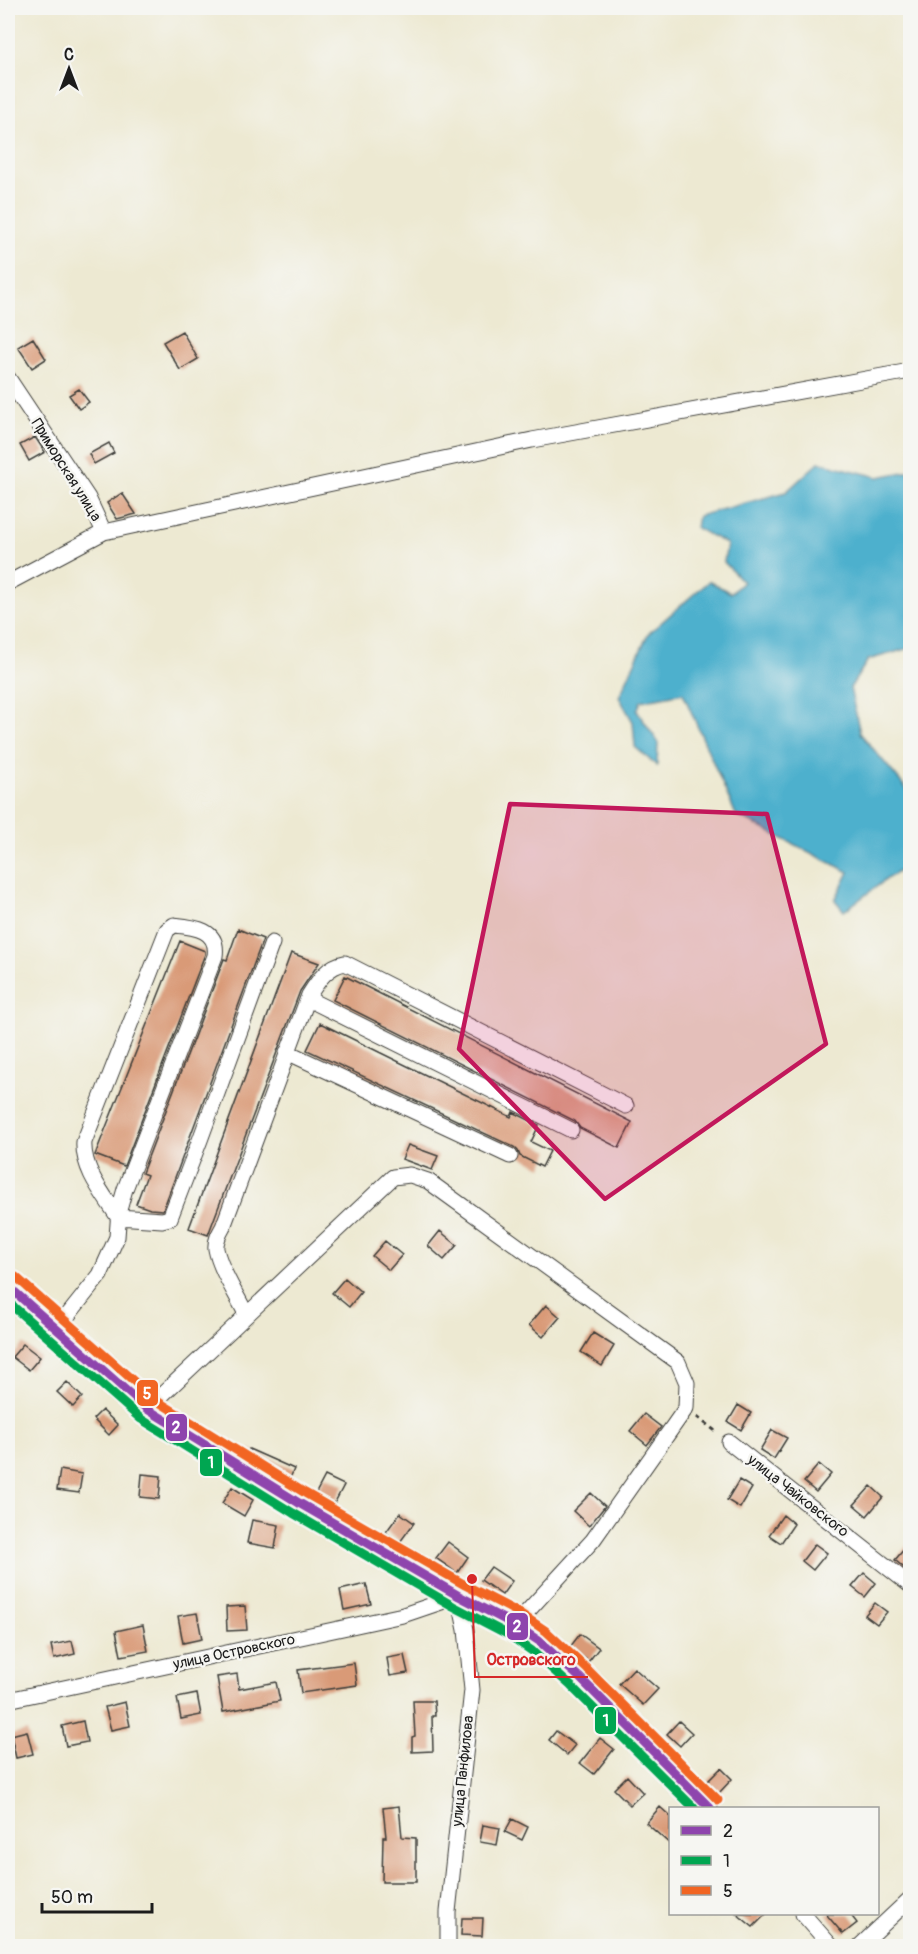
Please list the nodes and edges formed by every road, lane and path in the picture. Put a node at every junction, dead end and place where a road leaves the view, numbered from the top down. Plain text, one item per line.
1 (910, 371) edge
2 (8, 378) edge
3 (104, 532) junction
4 (8, 583) edge
5 (272, 943) dead end
6 (308, 999) junction
7 (287, 1052) junction
8 (626, 1106) dead end
9 (571, 1130) dead end
10 (510, 1156) dead end
11 (118, 1216) junction
12 (8, 1286) edge
13 (246, 1314) junction
14 (57, 1329) junction
15 (686, 1408) junction
16 (147, 1409) junction
17 (729, 1442) joint
18 (910, 1585) edge
19 (459, 1596) junction
20 (515, 1625) junction
21 (8, 1700) edge
22 (708, 1807) edge
23 (910, 1899) edge
24 (804, 1915) edge
25 (448, 1947) edge
26 (831, 1947) edge
27 (860, 1947) edge

1 - 3 street
2 - 3 street, Приморская улица
3 - 4 street
5 - 11 street
6 - 7 street
6 - 8 street
6 - 9 street
7 - 10 street
7 - 13 street
11 - 11 street
11 - 14 street
12 - 14 street
13 - 15 street
13 - 16 street
14 - 16 street
15 - 17 path
15 - 20 street
16 - 19 street
17 - 18 street, улица Чайковского
19 - 20 street
19 - 21 street, улица Островского
19 - 25 street, улица Панфилова
20 - 22 street
23 - 27 street
24 - 26 street

